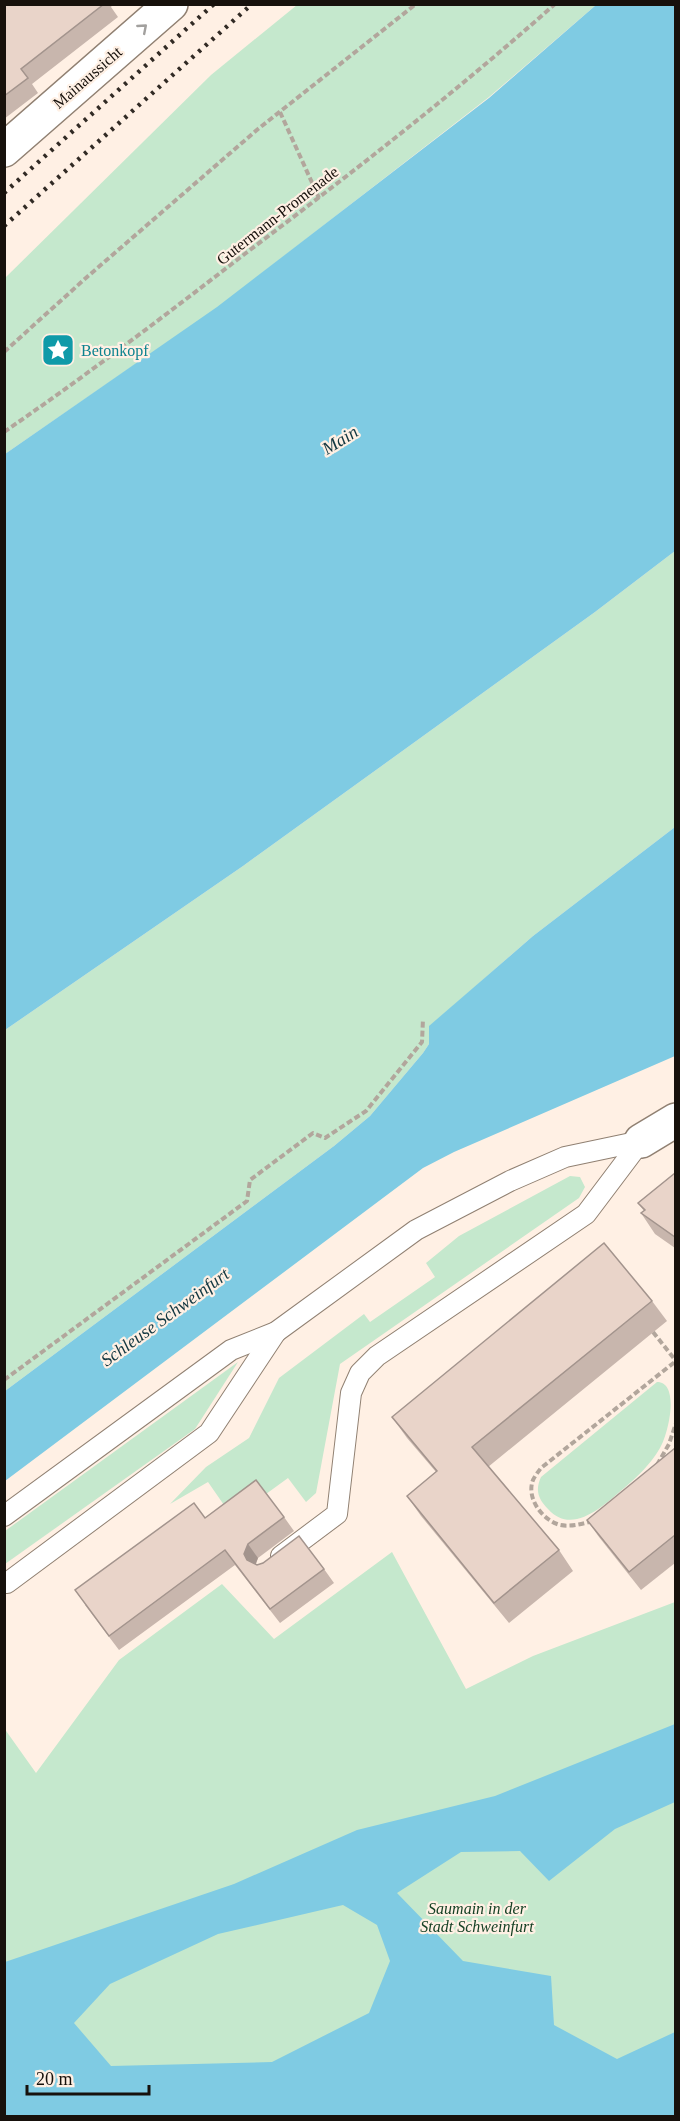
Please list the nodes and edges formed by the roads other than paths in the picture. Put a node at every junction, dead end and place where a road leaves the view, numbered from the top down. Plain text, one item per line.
1 (171, 4) edge
2 (4, 150) edge
3 (675, 1120) edge
4 (640, 1142) junction
5 (276, 1332) junction
6 (4, 1516) edge
7 (266, 1567) edge
8 (7, 1583) dead end

2 -> 1 street, Mainaussicht
3 - 4 street
4 - 5 lane
4 - 7 lane
5 - 6 lane
5 - 8 lane

